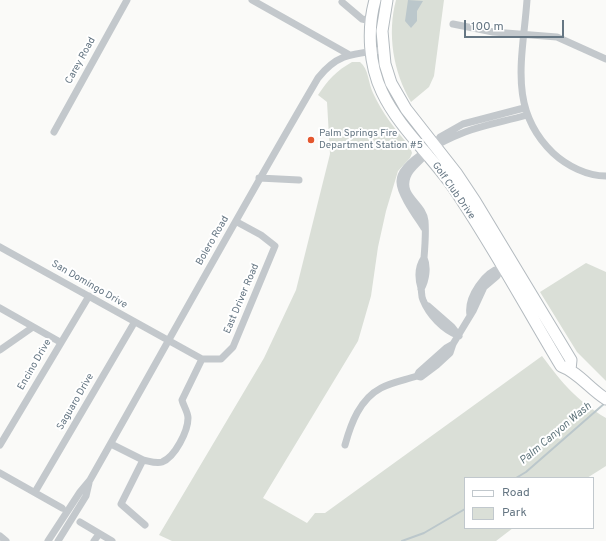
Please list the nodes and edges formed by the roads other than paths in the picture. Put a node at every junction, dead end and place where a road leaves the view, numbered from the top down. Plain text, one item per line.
1 (127, 0) edge
2 (252, 0) edge
3 (268, 0) edge
4 (375, 0) edge
5 (387, 0) edge
6 (527, 0) edge
7 (342, 2) dead end
8 (264, 7) junction
9 (371, 21) junction
10 (453, 24) dead end
11 (524, 34) junction
12 (383, 50) junction
13 (371, 51) junction
14 (348, 54) junction
15 (606, 59) edge
16 (525, 111) junction
17 (54, 132) dead end
18 (430, 150) junction
19 (606, 176) edge
20 (259, 178) junction
21 (299, 180) dead end
22 (237, 222) junction
23 (0, 247) edge
24 (502, 268) junction
25 (89, 296) junction
26 (0, 308) edge
27 (134, 323) junction
28 (33, 327) junction
29 (459, 336) junction
30 (168, 341) junction
31 (60, 342) junction
32 (0, 350) edge
33 (202, 359) junction
34 (570, 370) junction
35 (606, 399) edge
36 (111, 444) junction
37 (0, 445) edge
38 (345, 445) dead end
39 (144, 460) junction
40 (0, 473) edge
41 (35, 492) junction
42 (83, 494) junction
43 (62, 508) dead end
44 (80, 522) dead end
45 (145, 525) dead end
46 (99, 534) junction
47 (0, 536) edge
48 (6, 541) edge
49 (48, 541) edge
50 (58, 541) edge
51 (94, 541) edge
52 (112, 541) edge

1 - 17 street, Carey Road
2 - 8 street
3 - 8 street
4 - 9 street, Golf Club Drive
5 - 12 street, Golf Club Drive
6 - 11 street
7 - 9 street
8 - 14 street
9 - 13 street, Golf Club Drive
10 - 11 street
11 - 15 street
11 - 16 street
12 - 13 street, Bolero Road
12 - 18 street, Golf Club Drive
13 - 14 street, Bolero Road
13 - 18 street, Golf Club Drive
14 - 20 street, Bolero Road
16 - 18 street
16 - 19 street
18 - 24 street, Golf Club Drive
18 - 29 street
18 - 34 street, Golf Club Drive
20 - 21 street
20 - 22 street, Bolero Road
22 - 30 street, Bolero Road
22 - 33 street, East Driver Road
23 - 25 street, San Domingo Drive
24 - 29 street
24 - 34 street, Golf Club Drive
25 - 27 street, San Domingo Drive
25 - 31 street, Encino Drive
26 - 28 street
27 - 30 street, San Domingo Drive
27 - 41 street, Saguaro Drive
28 - 31 street
28 - 32 street
29 - 38 street
30 - 33 street, San Domingo Drive
30 - 36 street, Bolero Road
31 - 37 street, Encino Drive
33 - 39 street
34 - 35 street, Golf Club Drive
36 - 39 street
36 - 42 street, Bolero Road
39 - 45 street
40 - 41 street
41 - 43 street
42 - 49 street
42 - 50 street
44 - 46 street
46 - 51 street
46 - 52 street
47 - 48 street

